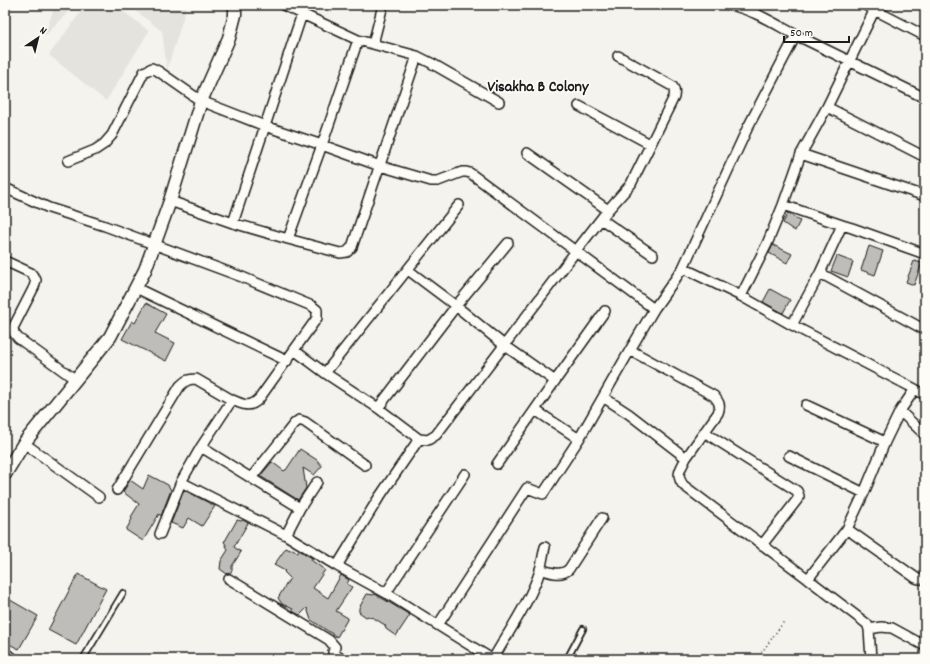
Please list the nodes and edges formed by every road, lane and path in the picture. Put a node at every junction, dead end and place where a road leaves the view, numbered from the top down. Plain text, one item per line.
1 (235, 5) edge
2 (283, 5) edge
3 (383, 5) edge
4 (730, 5) edge
5 (864, 5) edge
6 (876, 8) edge
7 (302, 14) junction
8 (796, 35) junction
9 (925, 36) edge
10 (358, 40) junction
11 (373, 44) junction
12 (417, 56) junction
13 (618, 56) dead end
14 (849, 60) junction
15 (925, 98) edge
16 (201, 101) junction
17 (499, 102) dead end
18 (579, 106) dead end
19 (827, 107) junction
20 (265, 126) junction
21 (650, 144) junction
22 (322, 145) junction
23 (527, 153) dead end
24 (801, 154) junction
25 (925, 157) edge
26 (68, 161) dead end
27 (380, 166) junction
28 (5, 188) edge
29 (925, 196) edge
30 (170, 201) junction
31 (783, 205) junction
32 (459, 206) dead end
33 (608, 210) junction
34 (601, 218) junction
35 (232, 223) junction
36 (842, 225) junction
37 (288, 239) junction
38 (508, 243) dead end
39 (155, 244) junction
40 (576, 250) junction
41 (925, 254) edge
42 (653, 255) dead end
43 (5, 261) edge
44 (683, 268) junction
45 (408, 270) junction
46 (820, 273) junction
47 (136, 288) junction
48 (740, 296) junction
49 (456, 306) junction
50 (654, 309) junction
51 (605, 311) dead end
52 (792, 325) junction
53 (5, 329) edge
54 (925, 330) edge
55 (14, 333) junction
56 (504, 345) junction
57 (294, 350) junction
58 (630, 350) junction
59 (287, 361) junction
60 (325, 373) junction
61 (76, 380) junction
62 (555, 381) junction
63 (915, 389) junction
64 (925, 395) edge
65 (603, 397) junction
66 (232, 400) junction
67 (806, 405) dead end
68 (378, 408) junction
69 (535, 410) junction
70 (900, 411) junction
71 (704, 432) junction
72 (925, 434) edge
73 (419, 438) junction
74 (579, 439) junction
75 (885, 442) junction
76 (24, 443) junction
77 (202, 447) junction
78 (790, 456) dead end
79 (686, 458) junction
80 (497, 464) dead end
81 (365, 465) dead end
82 (5, 474) edge
83 (465, 474) dead end
84 (251, 478) junction
85 (181, 482) junction
86 (317, 482) dead end
87 (117, 490) dead end
88 (864, 493) junction
89 (99, 497) dead end
90 (300, 508) junction
91 (602, 518) dead end
92 (847, 529) junction
93 (160, 534) dead end
94 (286, 535) junction
95 (762, 545) junction
96 (545, 547) dead end
97 (337, 566) junction
98 (540, 569) junction
99 (229, 579) dead end
100 (808, 579) junction
101 (925, 579) edge
102 (386, 593) junction
103 (123, 594) dead end
104 (785, 620) dead end
105 (438, 626) junction
106 (583, 629) dead end
107 (869, 629) junction
108 (925, 646) edge
109 (5, 655) edge
110 (12, 659) edge
111 (83, 659) edge
112 (341, 659) edge
113 (493, 659) edge
114 (567, 659) edge
115 (757, 659) edge
116 (871, 659) edge

1 - 16 street
2 - 7 street
3 - 11 street
4 - 8 street
5 - 6 street
6 - 9 street
6 - 14 street
7 - 10 street
7 - 20 street
8 - 14 street
8 - 44 street
10 - 11 street
10 - 22 street
11 - 12 street
12 - 17 street
12 - 27 street
13 - 21 street
14 - 15 street
14 - 19 street
16 - 20 street
16 - 26 street
16 - 30 street
18 - 21 street
19 - 24 street
19 - 25 street
20 - 22 street
20 - 35 street
21 - 33 street
22 - 27 street
22 - 37 street
23 - 33 street
24 - 29 street
24 - 31 street
27 - 37 street
27 - 40 street
28 - 39 street
30 - 35 street
30 - 39 street
31 - 36 street
31 - 48 street
32 - 45 street
33 - 34 street
34 - 40 street
34 - 42 street
35 - 37 street
36 - 41 street
36 - 46 street
38 - 49 street
39 - 47 street
39 - 57 street
40 - 50 street
40 - 56 street
43 - 55 street
44 - 48 street
44 - 50 street
45 - 49 street
45 - 60 street
46 - 52 street
46 - 54 street
47 - 59 street
47 - 61 street
48 - 52 street
49 - 56 street
49 - 68 street
50 - 58 street
51 - 62 street
52 - 63 street
53 - 55 street
55 - 61 street
56 - 62 street
56 - 73 street
57 - 59 street
57 - 60 street
58 - 65 street
58 - 71 street
59 - 66 street
60 - 68 street
61 - 76 street
62 - 69 street
63 - 64 street
63 - 70 street
65 - 74 street
65 - 79 street
66 - 77 street
66 - 87 street
67 - 75 street
68 - 73 street
69 - 74 street
69 - 80 street
70 - 72 street
70 - 75 street
71 - 79 street
71 - 95 street
73 - 97 street
74 - 105 street
75 - 88 street
76 - 82 street
76 - 89 street
77 - 84 street
77 - 85 street
78 - 88 street
79 - 95 street
81 - 84 street
83 - 102 street
84 - 90 street
85 - 93 street
85 - 94 street
86 - 90 street
88 - 92 street
90 - 94 street
91 - 98 street
92 - 100 street
92 - 101 street
94 - 97 street
95 - 100 street
96 - 98 street
97 - 102 street
98 - 113 street
99 - 112 street
100 - 107 street
102 - 105 street
103 - 111 lane
104 - 115 path
105 - 113 street
106 - 114 lane
107 - 108 street
107 - 116 street
109 - 110 street

